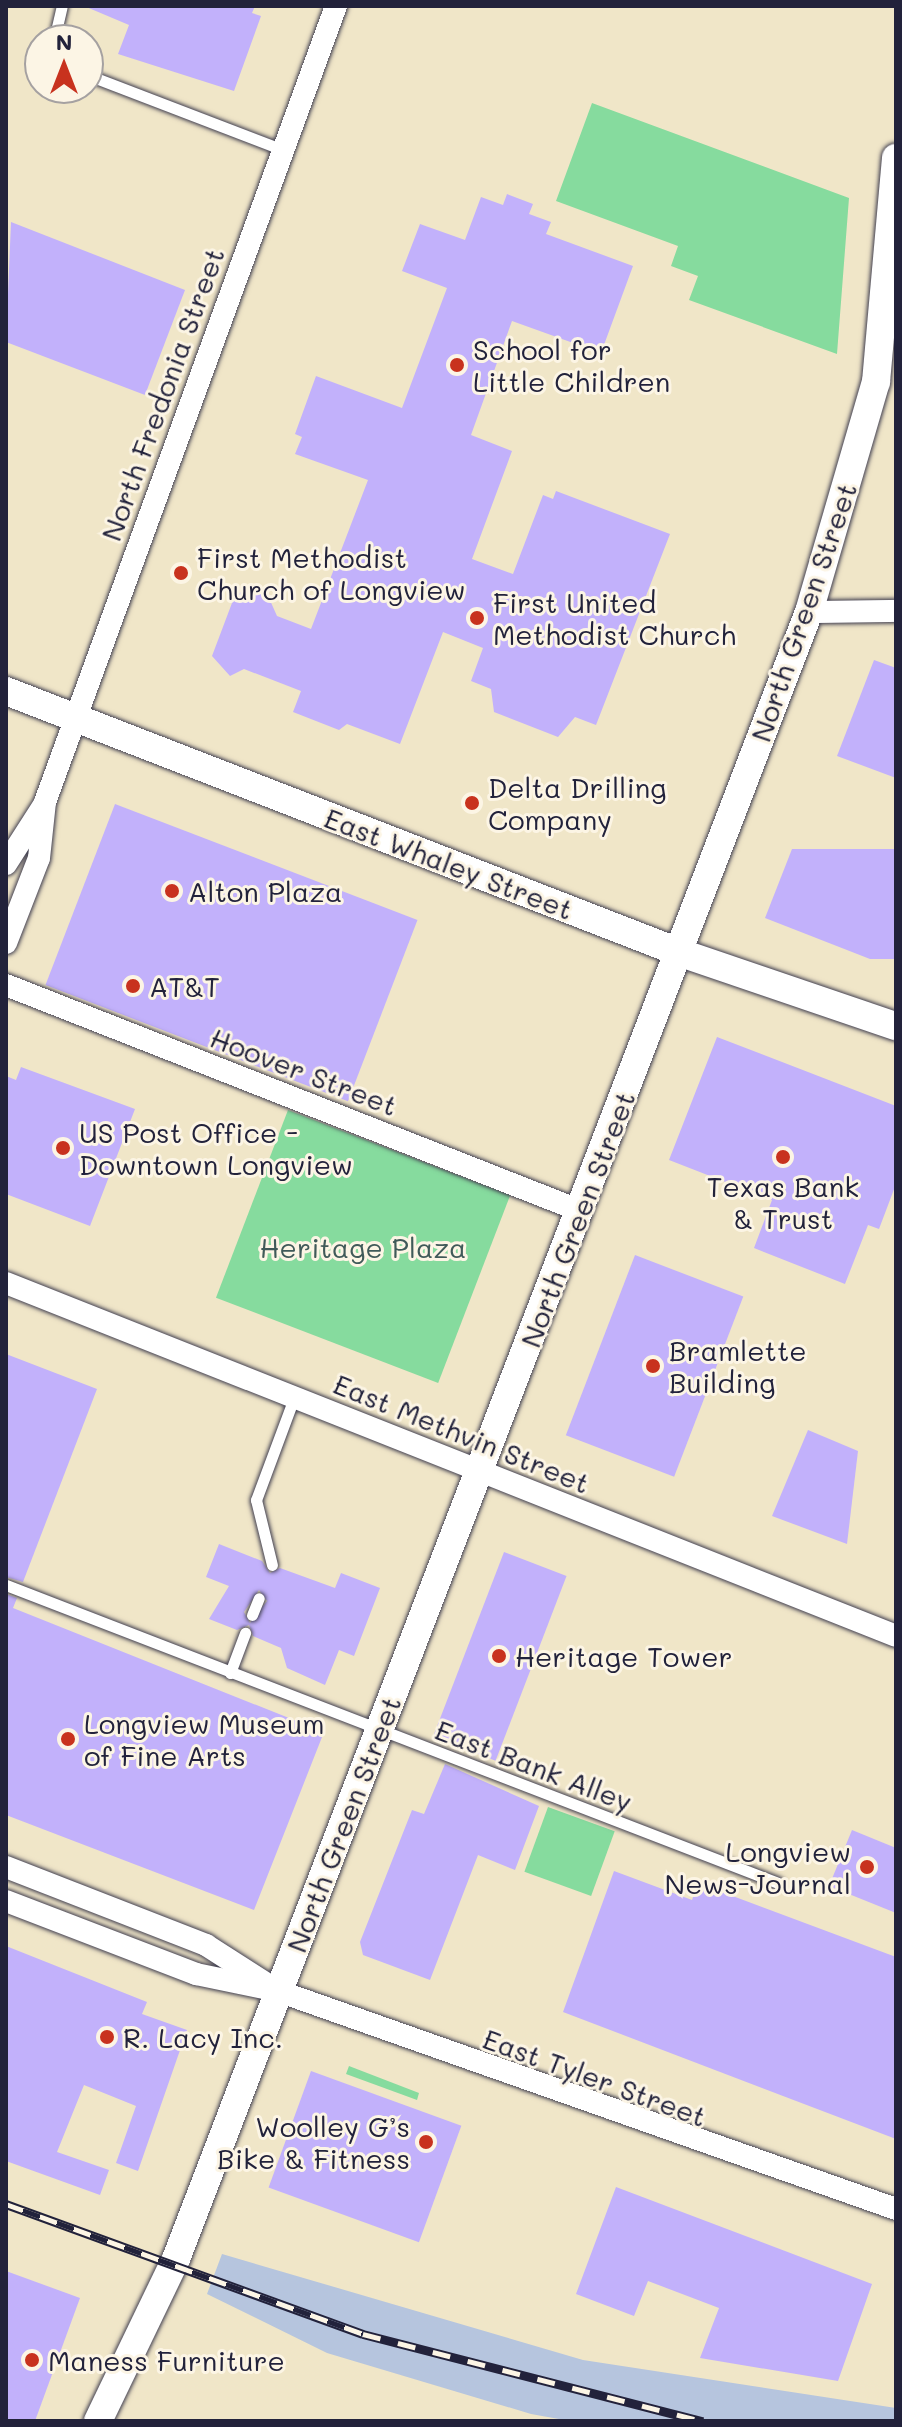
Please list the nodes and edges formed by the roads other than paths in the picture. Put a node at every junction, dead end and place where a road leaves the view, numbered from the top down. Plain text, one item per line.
1 (336, 6) edge
2 (104, 81) edge
3 (283, 150) junction
4 (896, 158) edge
5 (896, 611) edge
6 (809, 612) junction
7 (6, 691) edge
8 (76, 718) junction
9 (45, 802) junction
10 (6, 864) edge
11 (6, 943) edge
12 (681, 953) junction
13 (6, 985) edge
14 (896, 1026) edge
15 (581, 1211) junction
16 (6, 1283) edge
17 (294, 1398) junction
18 (479, 1472) junction
19 (272, 1565) dead end
20 (6, 1585) edge
21 (259, 1598) dead end
22 (252, 1615) dead end
23 (245, 1633) dead end
24 (896, 1636) edge
25 (230, 1673) junction
26 (380, 1731) junction
27 (6, 1867) edge
28 (778, 1883) dead end
29 (6, 1901) edge
30 (278, 1991) junction
31 (896, 2209) edge
32 (98, 2421) edge

1 - 3 street, North Fredonia Street
2 - 3 lane
3 - 8 street, North Fredonia Street
4 - 6 street, North Green Street
5 - 6 street
6 - 12 street, North Green Street
7 - 8 street, East Whaley Street
8 - 9 street, North Fredonia Street
8 - 12 street, East Whaley Street
9 - 10 street, North Fredonia Street
9 - 11 street, North Fredonia Street
12 - 14 street, East Whaley Street
12 - 15 street, North Green Street
13 - 15 street, Hoover Street
15 - 18 street, North Green Street
16 - 17 street, East Methvin Street
17 - 18 street, East Methvin Street
17 - 19 lane
18 - 24 street, East Methvin Street
18 - 26 street, North Green Street
20 - 25 lane, East Bank Alley
21 - 22 lane
23 - 25 lane
25 - 26 lane, East Bank Alley
26 - 28 lane, East Bank Alley
26 - 30 street, North Green Street
27 - 30 street, East Tyler Street
29 - 30 street, East Tyler Street
30 - 31 street, East Tyler Street
30 - 32 street, North Green Street

